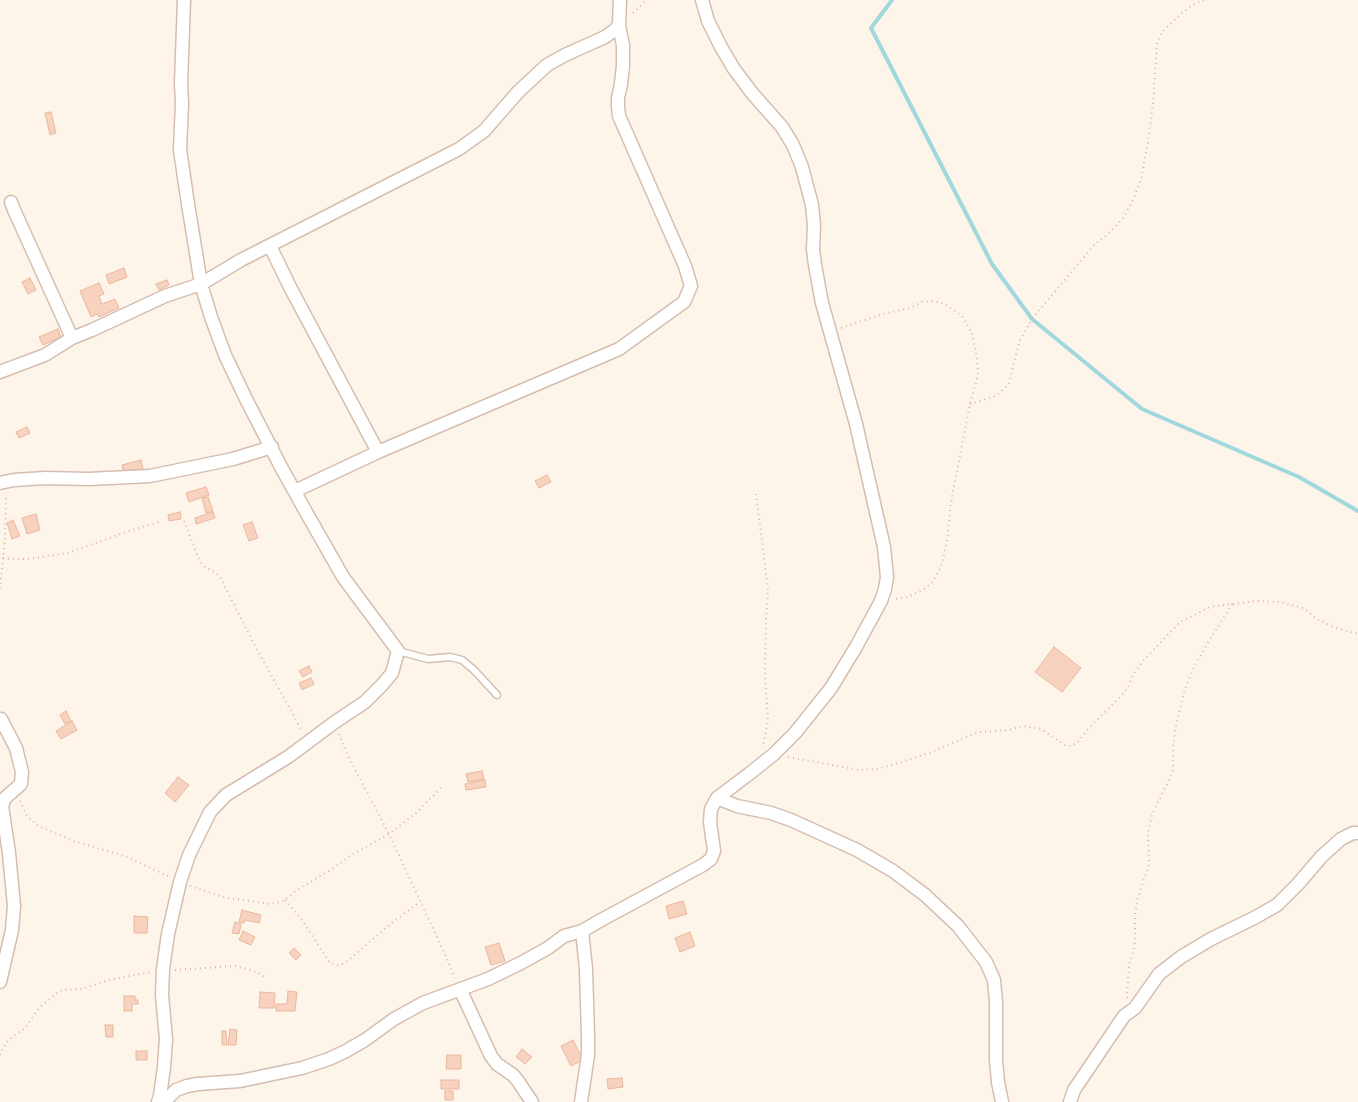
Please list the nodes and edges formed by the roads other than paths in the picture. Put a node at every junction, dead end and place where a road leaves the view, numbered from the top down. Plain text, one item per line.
1 (184, 0) edge
2 (620, 0) edge
3 (702, 0) edge
4 (619, 25) junction
5 (11, 202) dead end
6 (270, 246) junction
7 (202, 284) junction
8 (72, 338) junction
9 (0, 372) edge
10 (272, 447) junction
11 (378, 452) junction
12 (3, 482) edge
13 (294, 491) junction
14 (398, 651) junction
15 (497, 695) dead end
16 (1, 719) edge
17 (717, 798) junction
18 (1358, 833) edge
19 (582, 931) junction
20 (0, 982) edge
21 (460, 989) junction
22 (158, 1102) edge
23 (164, 1102) edge
24 (532, 1102) edge
25 (581, 1102) edge
26 (1002, 1102) edge
27 (1070, 1102) edge

1 - 7 street
2 - 4 street
3 - 17 street
4 - 6 street
4 - 11 street
5 - 8 street
6 - 7 street
6 - 11 street
7 - 8 street
7 - 10 street
8 - 9 street
10 - 12 street
10 - 13 street
11 - 13 street
13 - 14 street
14 - 15 lane
14 - 22 street
16 - 20 street
17 - 19 street
17 - 26 street
18 - 27 street
19 - 21 street
19 - 25 street
21 - 23 street
21 - 24 street

